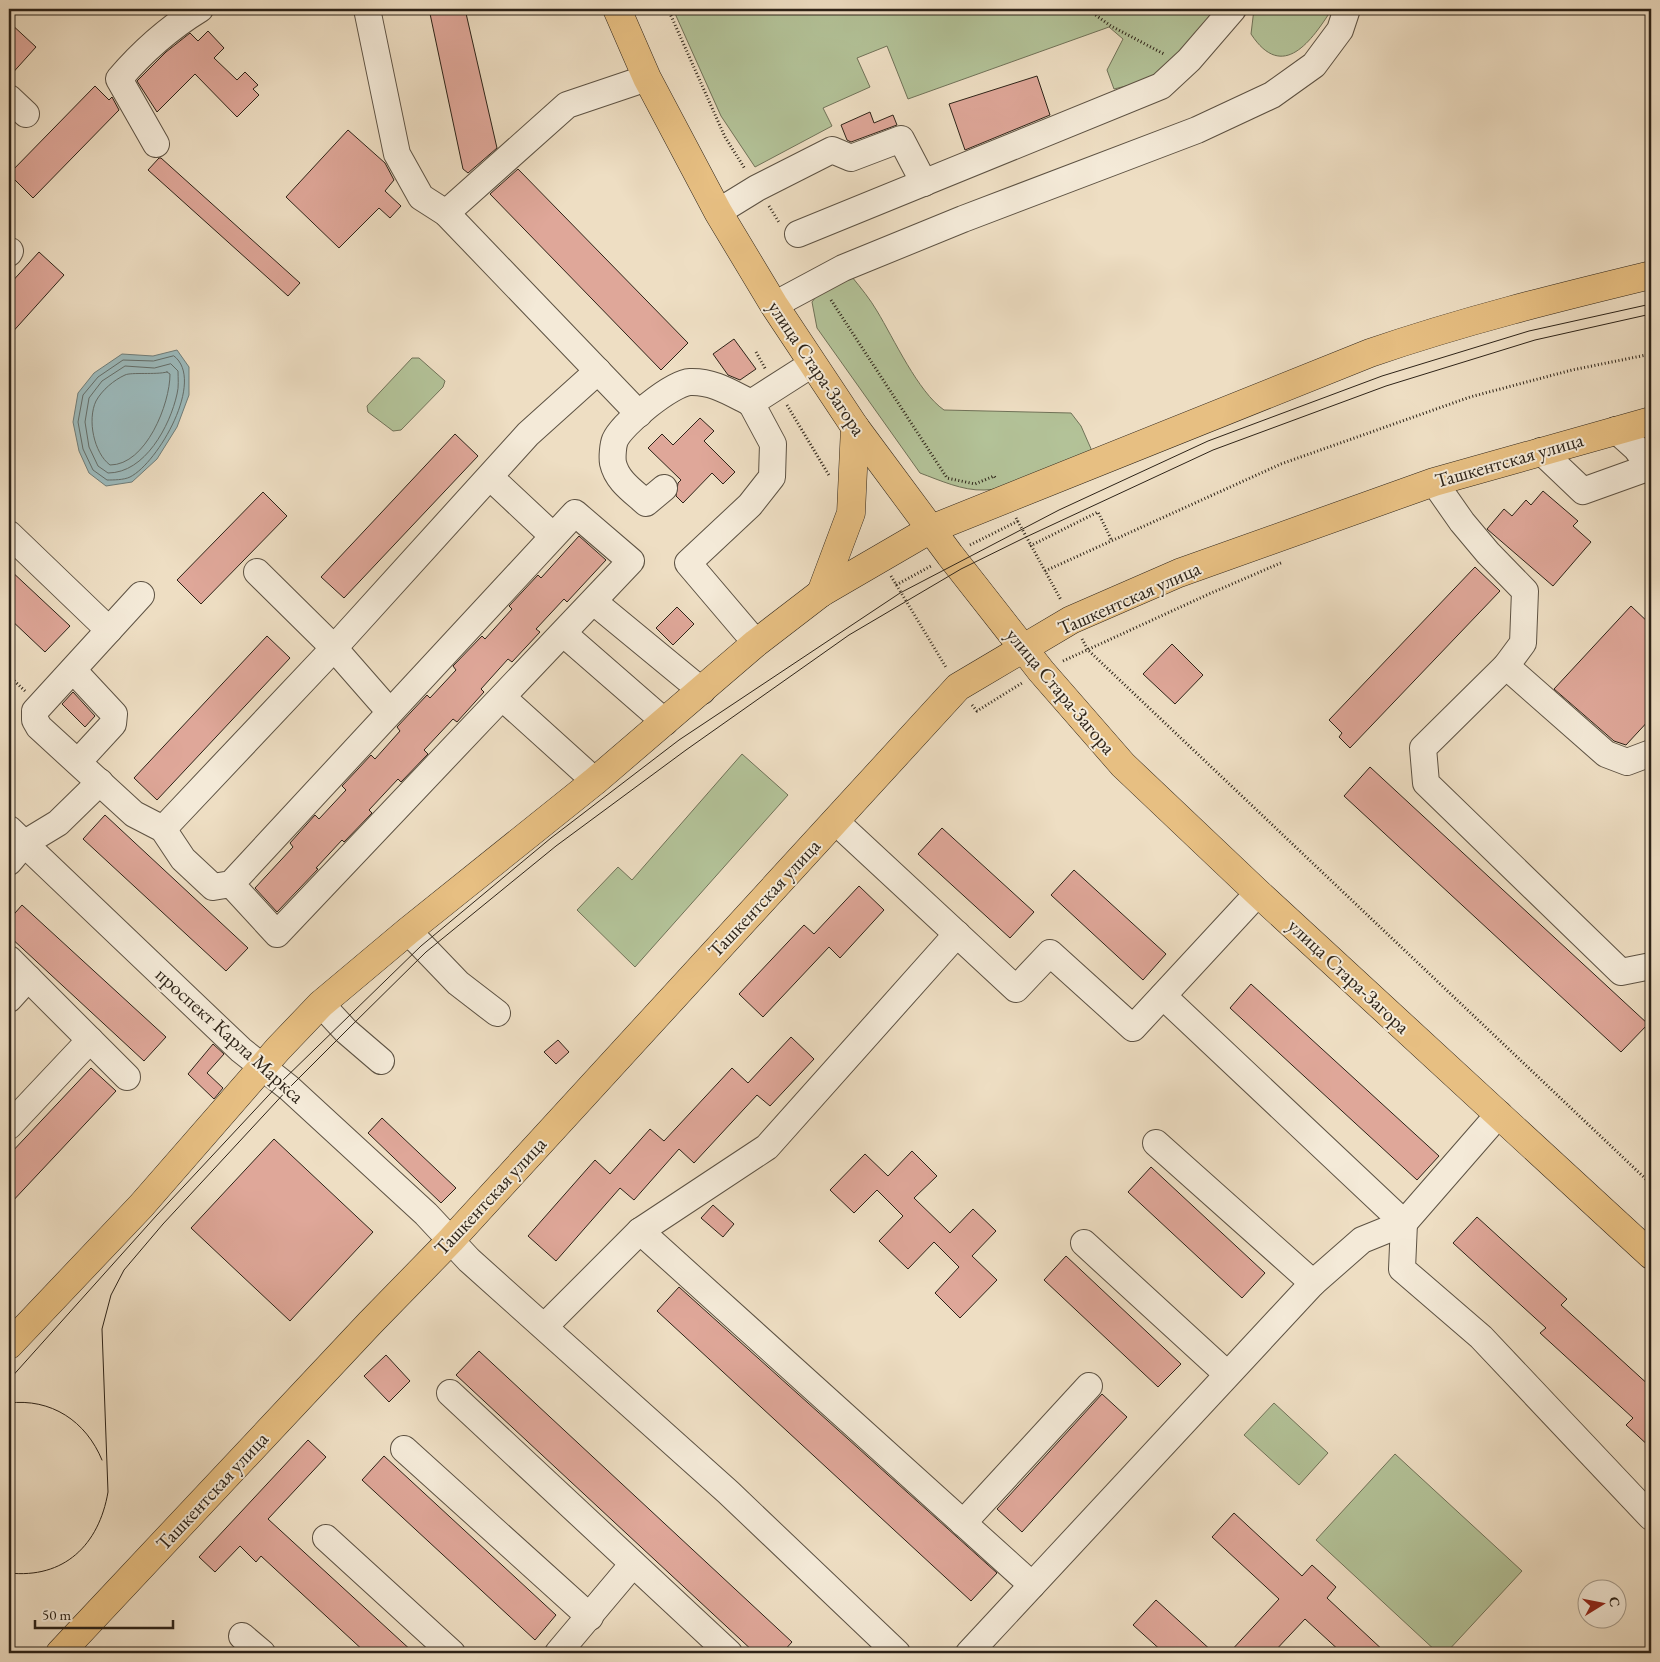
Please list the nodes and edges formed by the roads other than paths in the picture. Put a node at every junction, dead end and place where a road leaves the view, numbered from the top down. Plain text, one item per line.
1 (200, 9) edge
2 (367, 9) edge
3 (618, 9) edge
4 (1233, 9) edge
5 (1346, 9) edge
6 (647, 78) junction
7 (156, 144) dead end
8 (924, 182) junction
9 (718, 212) junction
10 (446, 213) junction
11 (798, 234) dead end
12 (1651, 275) edge
13 (774, 305) junction
14 (812, 364) junction
15 (598, 371) junction
16 (751, 403) junction
17 (639, 414) junction
18 (1651, 421) edge
19 (855, 427) junction
20 (1616, 430) junction
21 (1541, 451) junction
22 (1650, 468) edge
23 (490, 477) junction
24 (1434, 482) junction
25 (664, 488) dead end
26 (931, 528) junction
27 (9, 534) edge
28 (552, 535) junction
29 (257, 572) dead end
30 (821, 593) junction
31 (141, 595) dead end
32 (594, 602) junction
33 (109, 630) junction
34 (564, 634) junction
35 (756, 643) junction
36 (334, 648) junction
37 (1025, 649) junction
38 (1506, 666) junction
39 (73, 670) junction
40 (702, 691) junction
41 (502, 698) junction
42 (390, 712) junction
43 (665, 722) junction
44 (1651, 752) edge
45 (78, 762) junction
46 (595, 781) junction
47 (100, 782) junction
48 (835, 821) junction
49 (164, 829) junction
50 (14, 845) edge
51 (231, 884) junction
52 (1258, 893) junction
53 (408, 931) junction
54 (957, 934) junction
55 (9, 959) edge
56 (1651, 966) edge
57 (28, 978) junction
58 (1163, 996) junction
59 (9, 999) edge
60 (321, 1004) junction
61 (497, 1013) dead end
62 (90, 1040) junction
63 (381, 1061) dead end
64 (262, 1067) junction
65 (127, 1078) dead end
66 (1499, 1114) junction
67 (9, 1126) edge
68 (1156, 1143) dead end
69 (1404, 1223) junction
70 (640, 1231) junction
71 (451, 1240) junction
72 (1084, 1243) dead end
73 (1651, 1255) edge
74 (1313, 1283) junction
75 (545, 1326) junction
76 (9, 1345) edge
77 (1227, 1374) junction
78 (1088, 1386) dead end
79 (450, 1393) dead end
80 (404, 1450) dead end
81 (1651, 1517) edge
82 (963, 1523) junction
83 (326, 1538) dead end
84 (633, 1564) junction
85 (1032, 1585) junction
86 (590, 1617) junction
87 (242, 1636) dead end
88 (886, 1650) edge
89 (565, 1651) edge
90 (60, 1653) edge
91 (262, 1653) edge
92 (452, 1653) edge
93 (729, 1653) edge
94 (969, 1653) edge

1 - 7 street
2 - 10 street
3 - 6 main road, улица Стара-Загора
4 - 8 street
5 - 13 street
6 - 9 main road, улица Стара-Загора
6 - 10 street
8 - 9 street
8 - 11 street
9 - 13 main road, улица Стара-Загора
10 - 15 street
12 - 26 main road
13 - 14 main road, улица Стара-Загора
14 - 16 street
14 - 19 main road, улица Стара-Загора
15 - 17 street
15 - 23 street
16 - 17 street
16 - 35 street
17 - 25 street
18 - 20 main road, Ташкентская улица
19 - 26 main road, улица Стара-Загора
19 - 30 main road
20 - 21 main road, Ташкентская улица
20 - 22 street
21 - 22 street
21 - 24 main road, Ташкентская улица
23 - 28 street
23 - 36 street
24 - 37 main road, Ташкентская улица
24 - 38 street
26 - 30 main road
26 - 37 main road, улица Стара-Загора
27 - 33 street
28 - 32 street
28 - 42 street
29 - 36 street
30 - 35 main road
31 - 33 street
32 - 34 street
32 - 40 street
33 - 39 street
34 - 41 street
34 - 43 street
35 - 40 main road
36 - 42 street
36 - 49 street
37 - 48 main road, Ташкентская улица
37 - 52 main road, улица Стара-Загора
38 - 44 street
38 - 56 street
39 - 45 street
39 - 45 street
40 - 43 main road
41 - 46 street
41 - 51 street
42 - 51 street
43 - 46 main road
45 - 47 street
46 - 53 main road
47 - 49 street
47 - 50 street
48 - 54 street
48 - 71 main road, Ташкентская улица
49 - 51 street
50 - 64 street, проспект Карла Маркса
52 - 58 street
52 - 66 main road, улица Стара-Загора
53 - 60 main road
53 - 61 street
54 - 58 street
54 - 70 street
55 - 57 street
57 - 59 street
57 - 62 street
58 - 69 street
60 - 63 street
60 - 64 main road
62 - 65 street
62 - 67 street
64 - 71 street, проспект Карла Маркса
64 - 76 main road
66 - 69 street
66 - 73 main road, улица Стара-Загора
68 - 74 street
69 - 74 street
69 - 81 street
70 - 75 street
70 - 82 street
71 - 75 street, проспект Карла Маркса
71 - 90 main road, Ташкентская улица
72 - 77 street
74 - 77 street
75 - 88 street, проспект Карла Маркса
77 - 85 street
78 - 82 street
79 - 84 street
80 - 86 street
82 - 85 street
83 - 92 street
84 - 86 street
84 - 93 street
85 - 94 street
86 - 89 street
87 - 91 street

